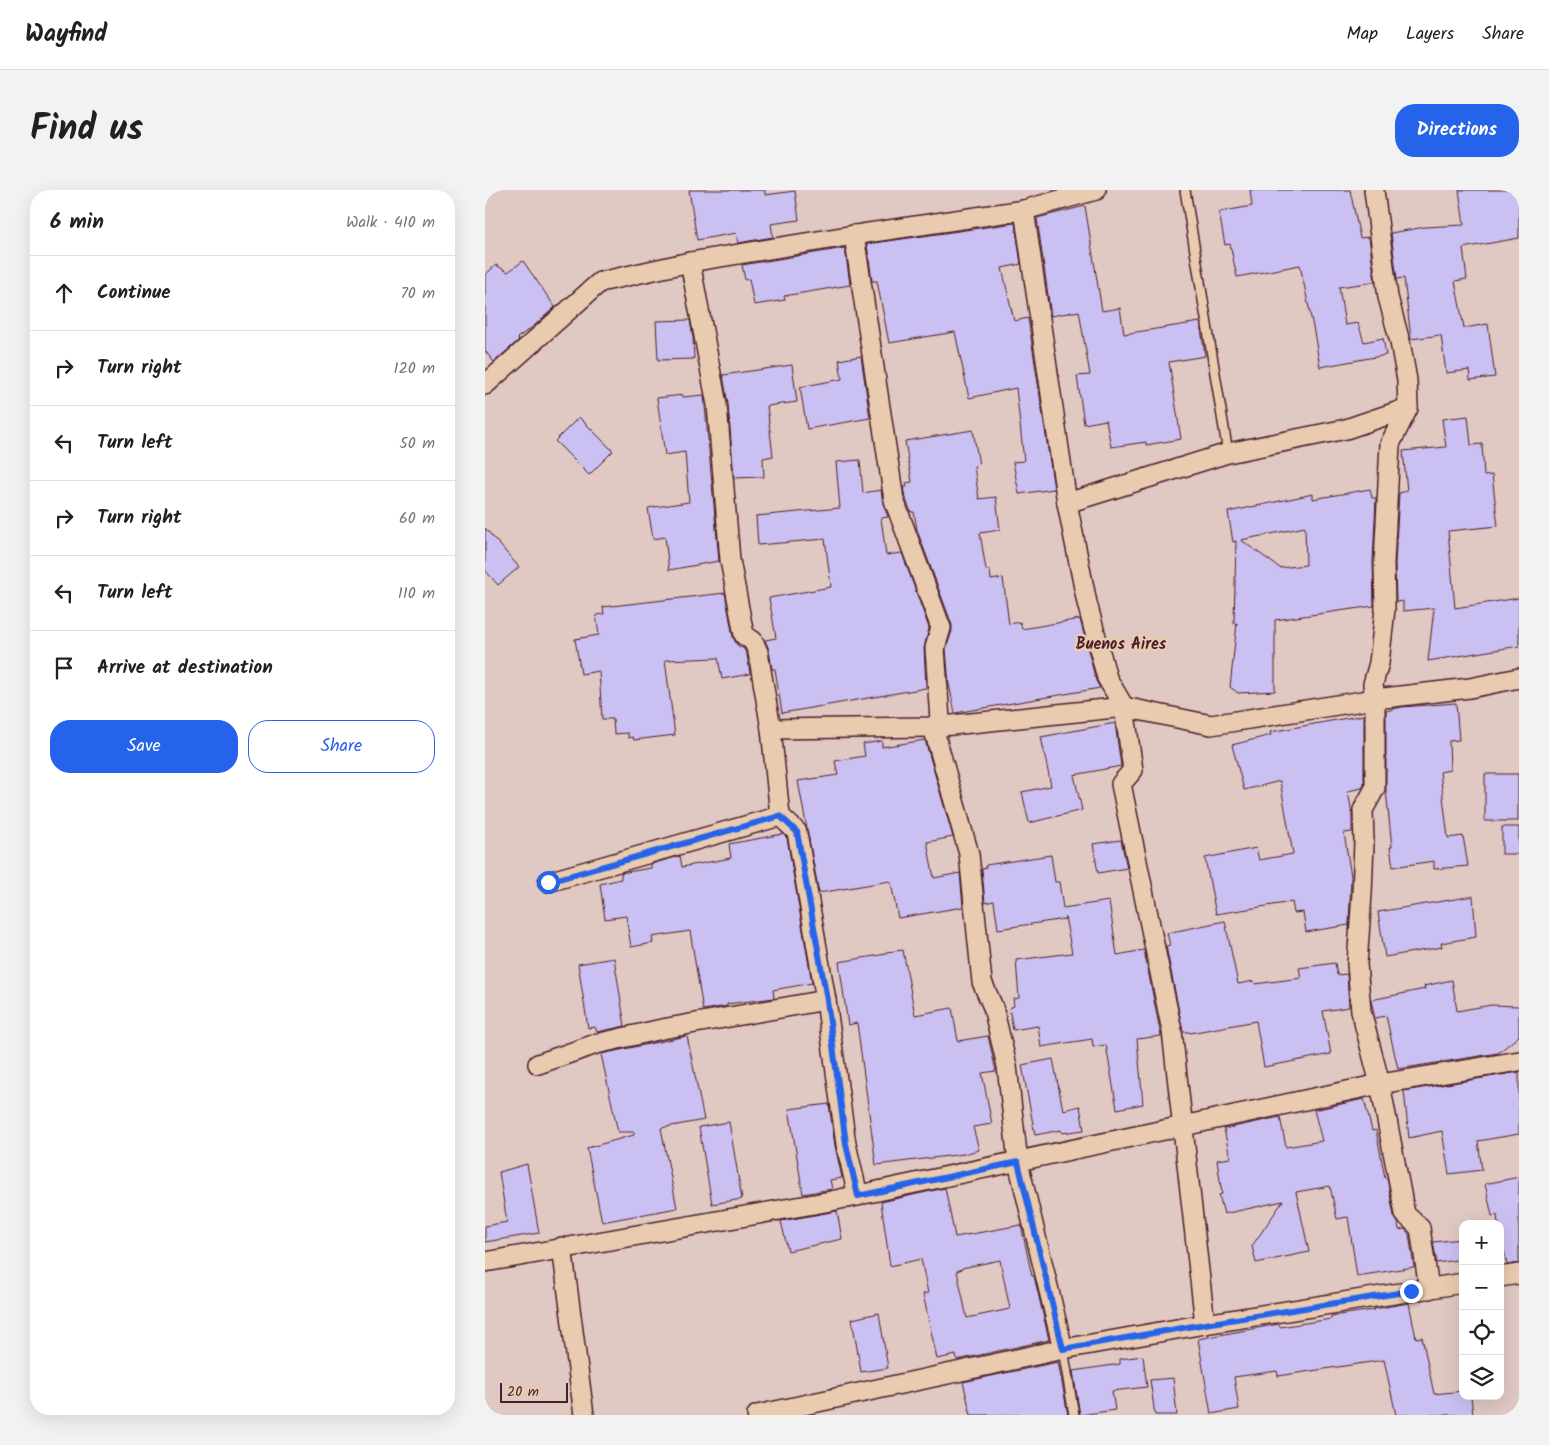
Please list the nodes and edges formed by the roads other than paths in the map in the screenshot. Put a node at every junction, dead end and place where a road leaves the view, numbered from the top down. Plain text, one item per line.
1 (1096, 190) edge
2 (1185, 190) edge
3 (1374, 190) edge
4 (1024, 210) junction
5 (854, 235) junction
6 (690, 262) junction
7 (485, 385) edge
8 (1408, 408) junction
9 (1228, 454) junction
10 (1067, 503) junction
11 (1519, 678) edge
12 (1375, 698) junction
13 (1124, 707) junction
14 (933, 727) junction
15 (771, 729) junction
16 (780, 816) junction
17 (548, 882) dead end
18 (827, 1000) junction
19 (1519, 1061) edge
20 (538, 1064) dead end
21 (1380, 1084) junction
22 (1183, 1127) junction
23 (1018, 1162) junction
24 (858, 1196) junction
25 (562, 1247) junction
26 (485, 1262) edge
27 (1519, 1274) edge
28 (1504, 1276) edge
29 (1459, 1284) edge
30 (1429, 1289) junction
31 (1205, 1324) junction
32 (1063, 1349) junction
33 (584, 1415) edge
34 (757, 1415) edge
35 (1074, 1415) edge

1 - 4 street
2 - 9 lane
3 - 8 street
4 - 5 street
4 - 10 street
5 - 6 street
5 - 14 street
6 - 7 street
6 - 15 street
8 - 9 street
8 - 12 street
9 - 10 street
10 - 13 street
11 - 12 street
12 - 13 street
12 - 21 street
13 - 14 street
13 - 22 street
14 - 15 street
14 - 23 street
15 - 16 street
16 - 17 street
16 - 18 street
18 - 20 street
18 - 24 street
19 - 21 street
21 - 22 street
21 - 30 street
22 - 23 street
22 - 31 street
23 - 24 street
23 - 32 street
24 - 25 street
25 - 26 street
25 - 33 street
27 - 28 street
29 - 30 street
30 - 31 street
31 - 32 street
32 - 34 street
32 - 35 lane

